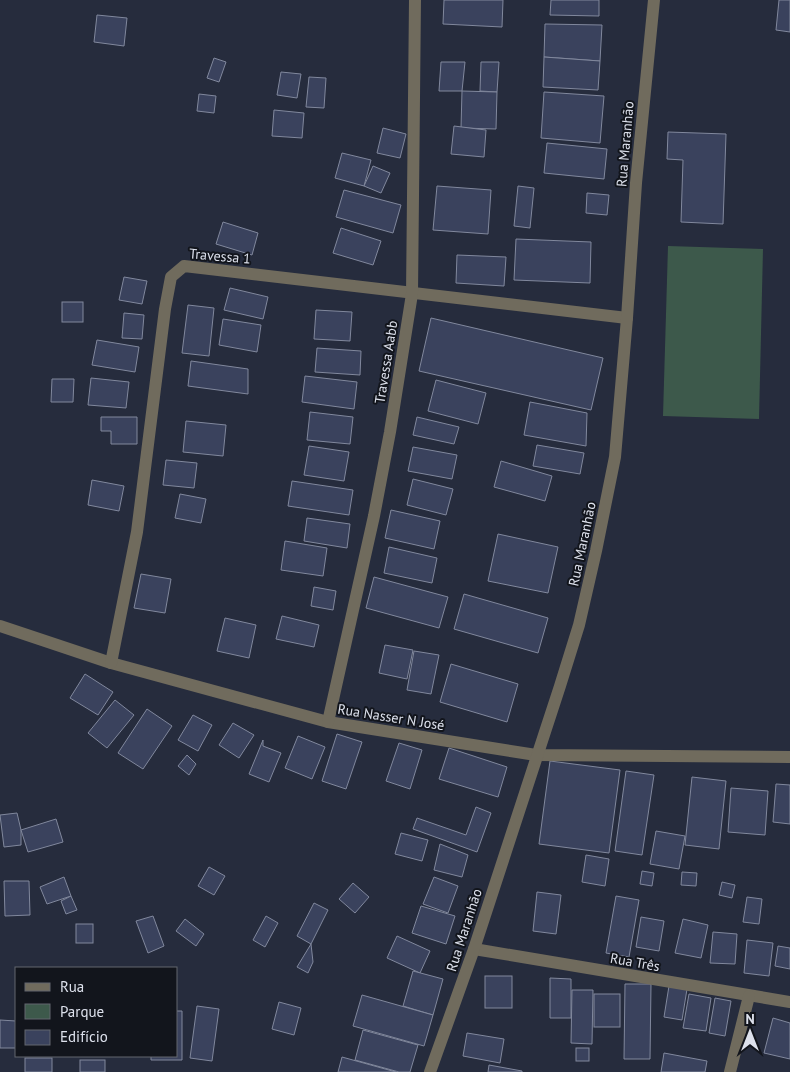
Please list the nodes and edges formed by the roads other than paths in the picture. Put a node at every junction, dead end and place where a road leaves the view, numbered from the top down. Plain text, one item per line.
1 (415, 0) edge
2 (654, 0) edge
3 (412, 294) junction
4 (627, 318) junction
5 (0, 626) edge
6 (111, 663) junction
7 (328, 722) junction
8 (536, 755) junction
9 (790, 757) edge
10 (474, 949) junction
11 (749, 996) junction
12 (790, 1002) edge
13 (430, 1072) edge
14 (730, 1072) edge

1 - 3 street, Travessa Aabb
2 - 4 street, Rua Maranhão
3 - 4 street, Travessa 1
3 - 6 street, Travessa 1
3 - 7 street, Travessa Aabb
4 - 8 street, Rua Maranhão
5 - 6 street, Rua Nasser N José
6 - 7 street, Rua Nasser N José
7 - 8 street, Rua Nasser N José
8 - 9 street, Rua Nasser N José
8 - 10 street, Rua Maranhão
10 - 11 street, Rua Três
10 - 13 street, Rua Maranhão
11 - 12 street, Rua Três
11 - 14 street

